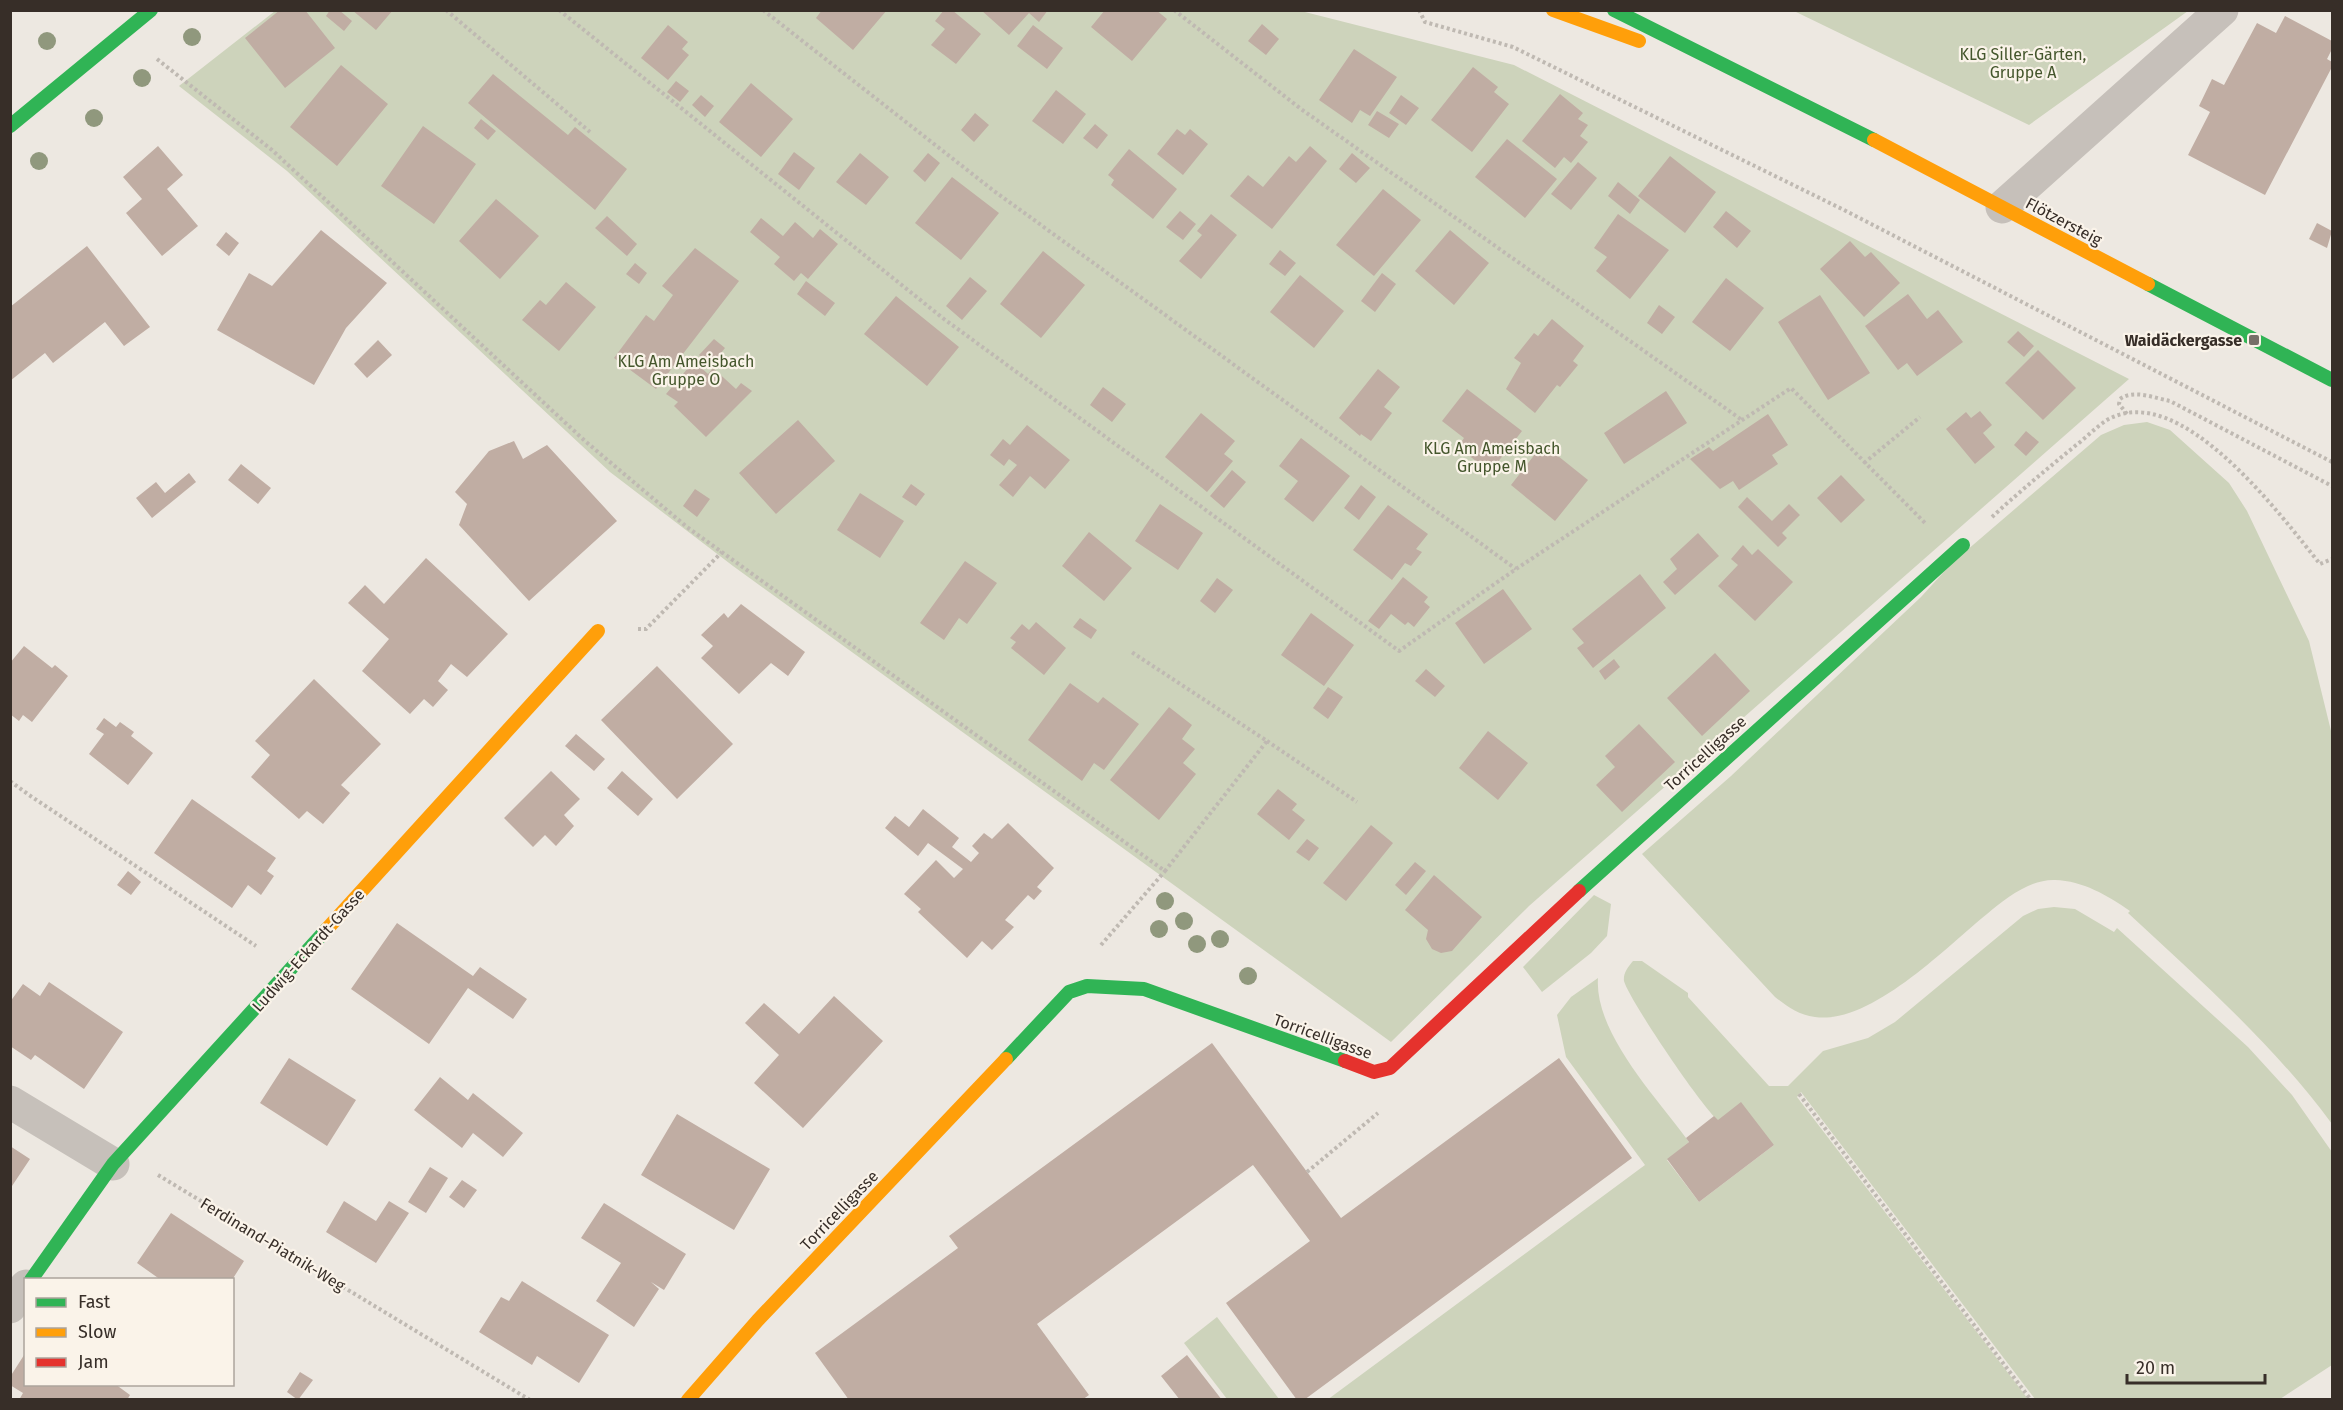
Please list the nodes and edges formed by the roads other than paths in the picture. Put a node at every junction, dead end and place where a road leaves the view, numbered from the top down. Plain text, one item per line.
1 (151, 10) edge
2 (1553, 10) edge
3 (1614, 10) edge
4 (2222, 10) edge
5 (1780, 91) junction
6 (10, 126) edge
7 (2001, 207) junction
8 (2332, 380) edge
9 (1959, 548) road end
10 (598, 631) road end
11 (10, 1102) edge
12 (113, 1164) junction
13 (31, 1278) edge
14 (24, 1290) edge
15 (10, 1307) edge
16 (688, 1400) edge

1 - 6 street
2 - 5 street, Flötzersteig
3 - 5 street, Flötzersteig
4 - 7 street
5 - 7 street, Flötzersteig
7 - 8 street, Flötzersteig
9 - 16 street, Torricelligasse
10 - 12 street, Ludwig-Eckardt-Gasse
11 - 12 street
12 - 13 street, Ludwig-Eckardt-Gasse
14 - 15 street

